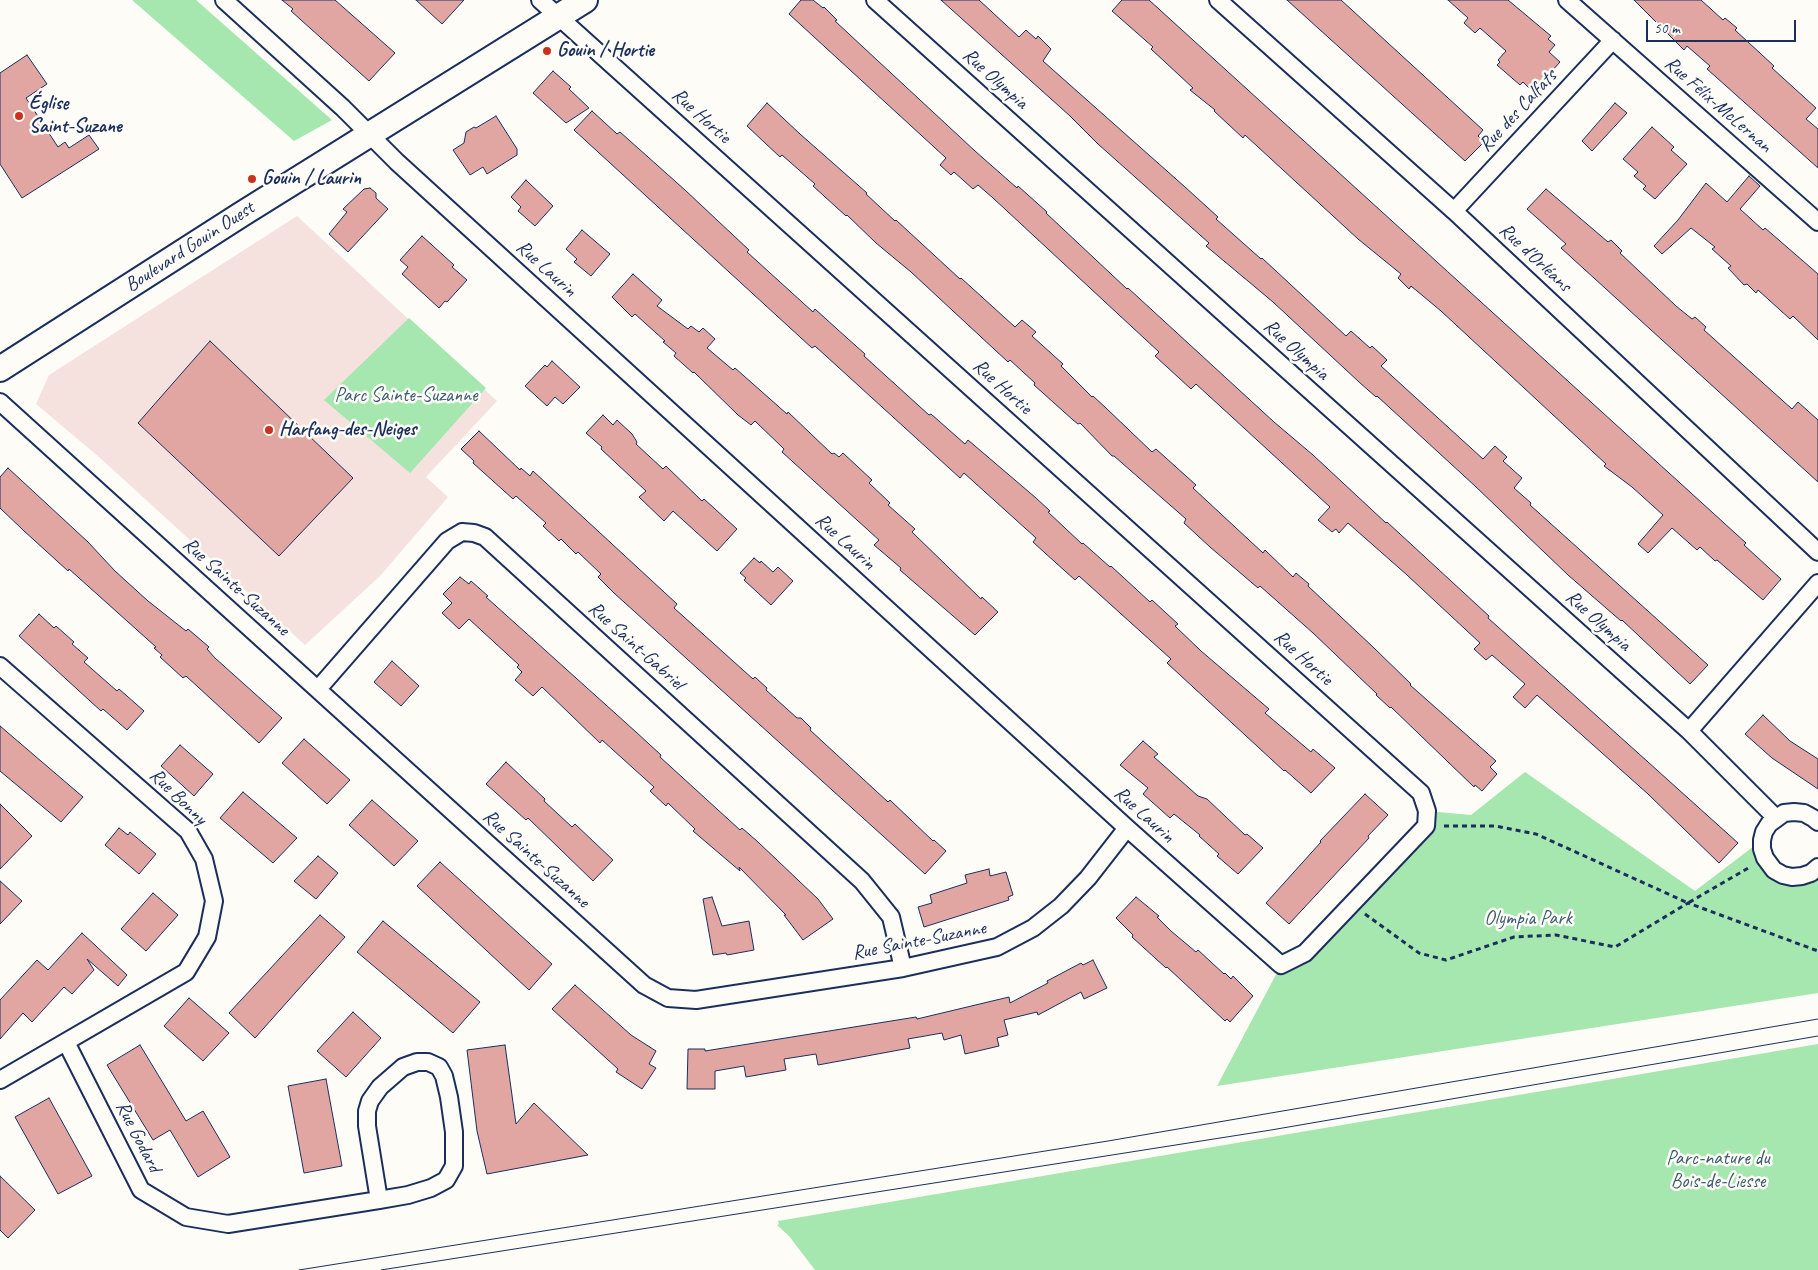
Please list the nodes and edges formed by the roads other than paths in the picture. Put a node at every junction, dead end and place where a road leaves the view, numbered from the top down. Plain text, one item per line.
1 (224, 0) edge
2 (540, 0) edge
3 (585, 0) edge
4 (875, 0) edge
5 (1218, 0) edge
6 (1567, 0) edge
7 (558, 16) junction
8 (1613, 40) junction
9 (370, 135) junction
10 (1454, 212) junction
11 (1818, 222) edge
12 (0, 370) edge
13 (0, 402) edge
14 (1818, 552) edge
15 (1818, 582) edge
16 (0, 666) edge
17 (318, 689) junction
18 (1689, 731) junction
19 (1776, 818) junction
20 (1426, 819) joint
21 (1818, 822) edge
22 (1127, 828) junction
23 (1818, 867) edge
24 (903, 968) junction
25 (66, 1042) junction
26 (0, 1080) edge
27 (379, 1200) junction

1 - 9 street, Rue Laurin
2 - 7 street, Rue Hortie
3 - 7 main road, Boulevard Gouin Ouest
4 - 18 street, Rue Olympia
5 - 10 street, Rue d'Orléans
6 - 8 street, Rue Félix-McLernan
7 - 9 main road, Boulevard Gouin Ouest
7 - 20 street, Rue Hortie
8 - 10 street, Rue des Calfats
8 - 11 street, Rue Félix-McLernan
9 - 12 main road, Boulevard Gouin Ouest
9 - 22 street, Rue Laurin
10 - 14 street, Rue d'Orléans
13 - 17 street, Rue Sainte-Suzanne
15 - 18 street
16 - 25 street, Rue Bonny
17 - 24 street, Rue Sainte-Suzanne
17 - 24 street, Rue Saint-Gabriel
18 - 19 street, Rue Olympia
19 - 21 street
19 - 23 street
20 - 22 street, Rue Laurin
22 - 24 street, Rue Sainte-Suzanne
25 - 26 street, Rue Bonny
25 - 27 street, Rue Godard
27 - 27 street, Rue Godard

